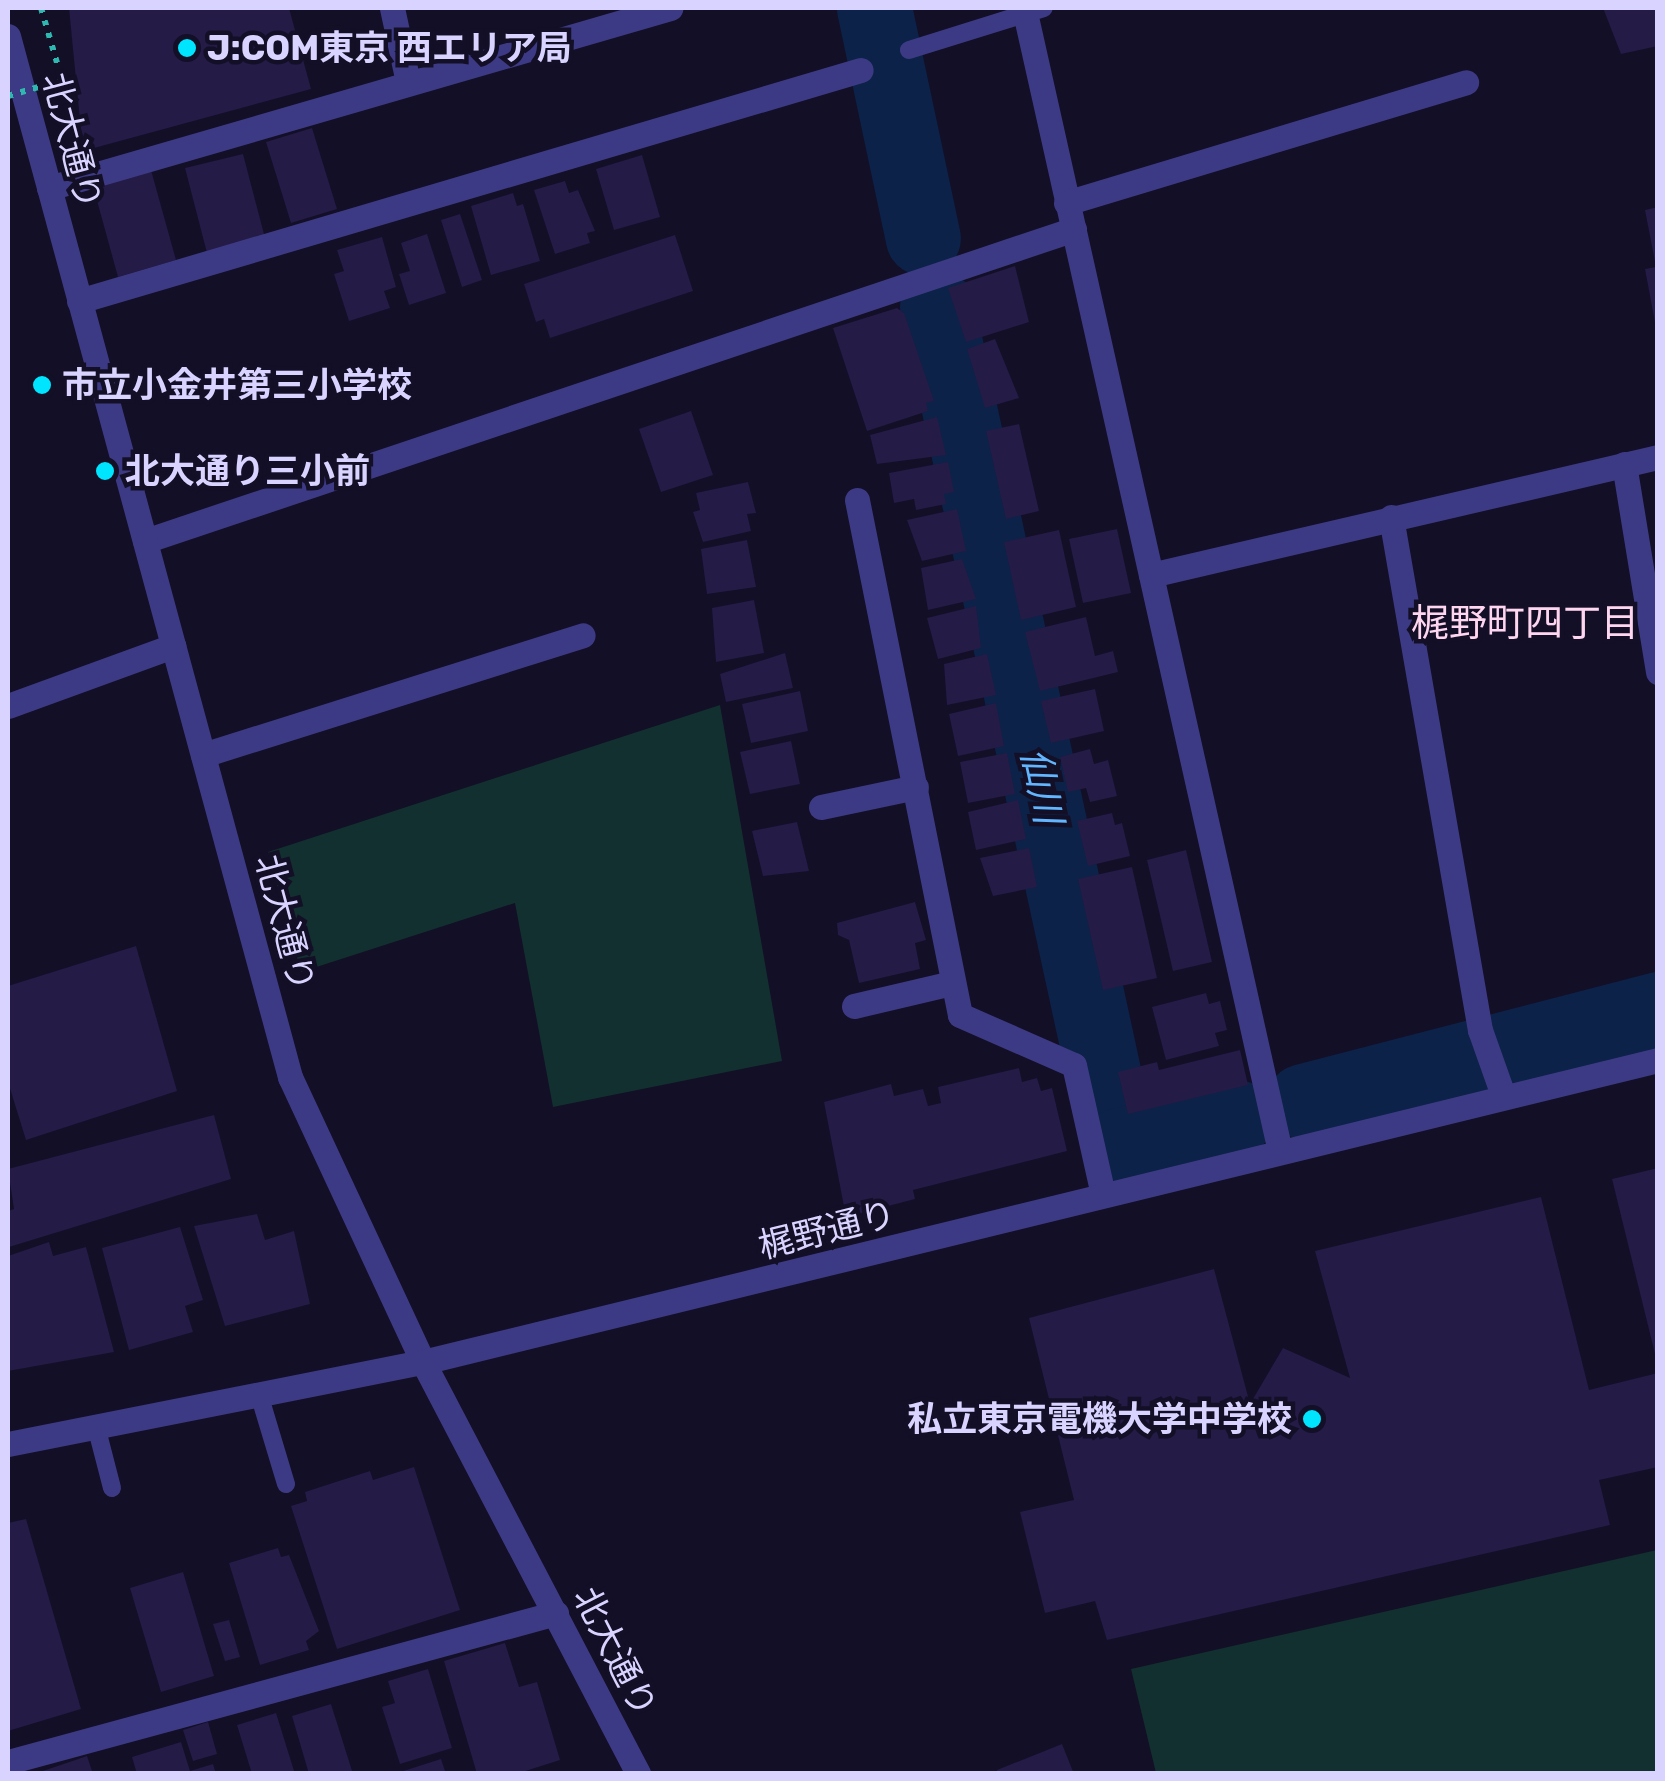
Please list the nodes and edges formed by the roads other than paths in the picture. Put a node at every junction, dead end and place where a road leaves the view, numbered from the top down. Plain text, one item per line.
1 (392, 8) edge
2 (670, 8) edge
3 (1031, 9) edge
4 (8, 36) edge
5 (909, 50) dead end
6 (861, 70) dead end
7 (408, 82) junction
8 (1466, 82) dead end
9 (49, 188) junction
10 (1066, 203) junction
11 (1074, 229) junction
12 (79, 301) junction
13 (1658, 456) edge
14 (1624, 464) junction
15 (857, 500) dead end
16 (1391, 518) junction
17 (145, 541) junction
18 (1151, 575) junction
19 (583, 635) dead end
20 (173, 646) junction
21 (1658, 672) edge
22 (8, 706) edge
23 (203, 755) junction
24 (916, 787) junction
25 (821, 807) dead end
26 (952, 982) junction
27 (854, 1006) dead end
28 (1658, 1060) edge
29 (1503, 1095) junction
30 (1280, 1151) junction
31 (1103, 1196) junction
32 (423, 1362) junction
33 (259, 1394) junction
34 (96, 1426) junction
35 (8, 1444) edge
36 (286, 1484) dead end
37 (112, 1488) dead end
38 (556, 1613) junction
39 (8, 1762) edge
40 (638, 1774) edge

1 - 7 street
2 - 7 street
3 - 5 lane
3 - 10 street
4 - 9 street, 北大通り
6 - 12 street
7 - 9 street
8 - 10 street
9 - 12 street, 北大通り
10 - 11 street
11 - 17 street
11 - 18 street
12 - 17 street, 北大通り
13 - 14 street
14 - 16 street
14 - 21 street
15 - 24 street
16 - 18 street
16 - 29 street
17 - 20 street, 北大通り
18 - 30 street
19 - 23 street
20 - 22 street
20 - 23 street, 北大通り
23 - 32 street, 北大通り
24 - 25 street
24 - 26 street
26 - 27 street
26 - 31 street
28 - 29 street, 梶野通り
29 - 30 street, 梶野通り
30 - 31 street, 梶野通り
31 - 32 street, 梶野通り
32 - 33 street, 梶野通り
32 - 38 street, 北大通り
33 - 34 street, 梶野通り
33 - 36 lane
34 - 35 street, 梶野通り
34 - 37 lane
38 - 39 street
38 - 40 street, 北大通り

